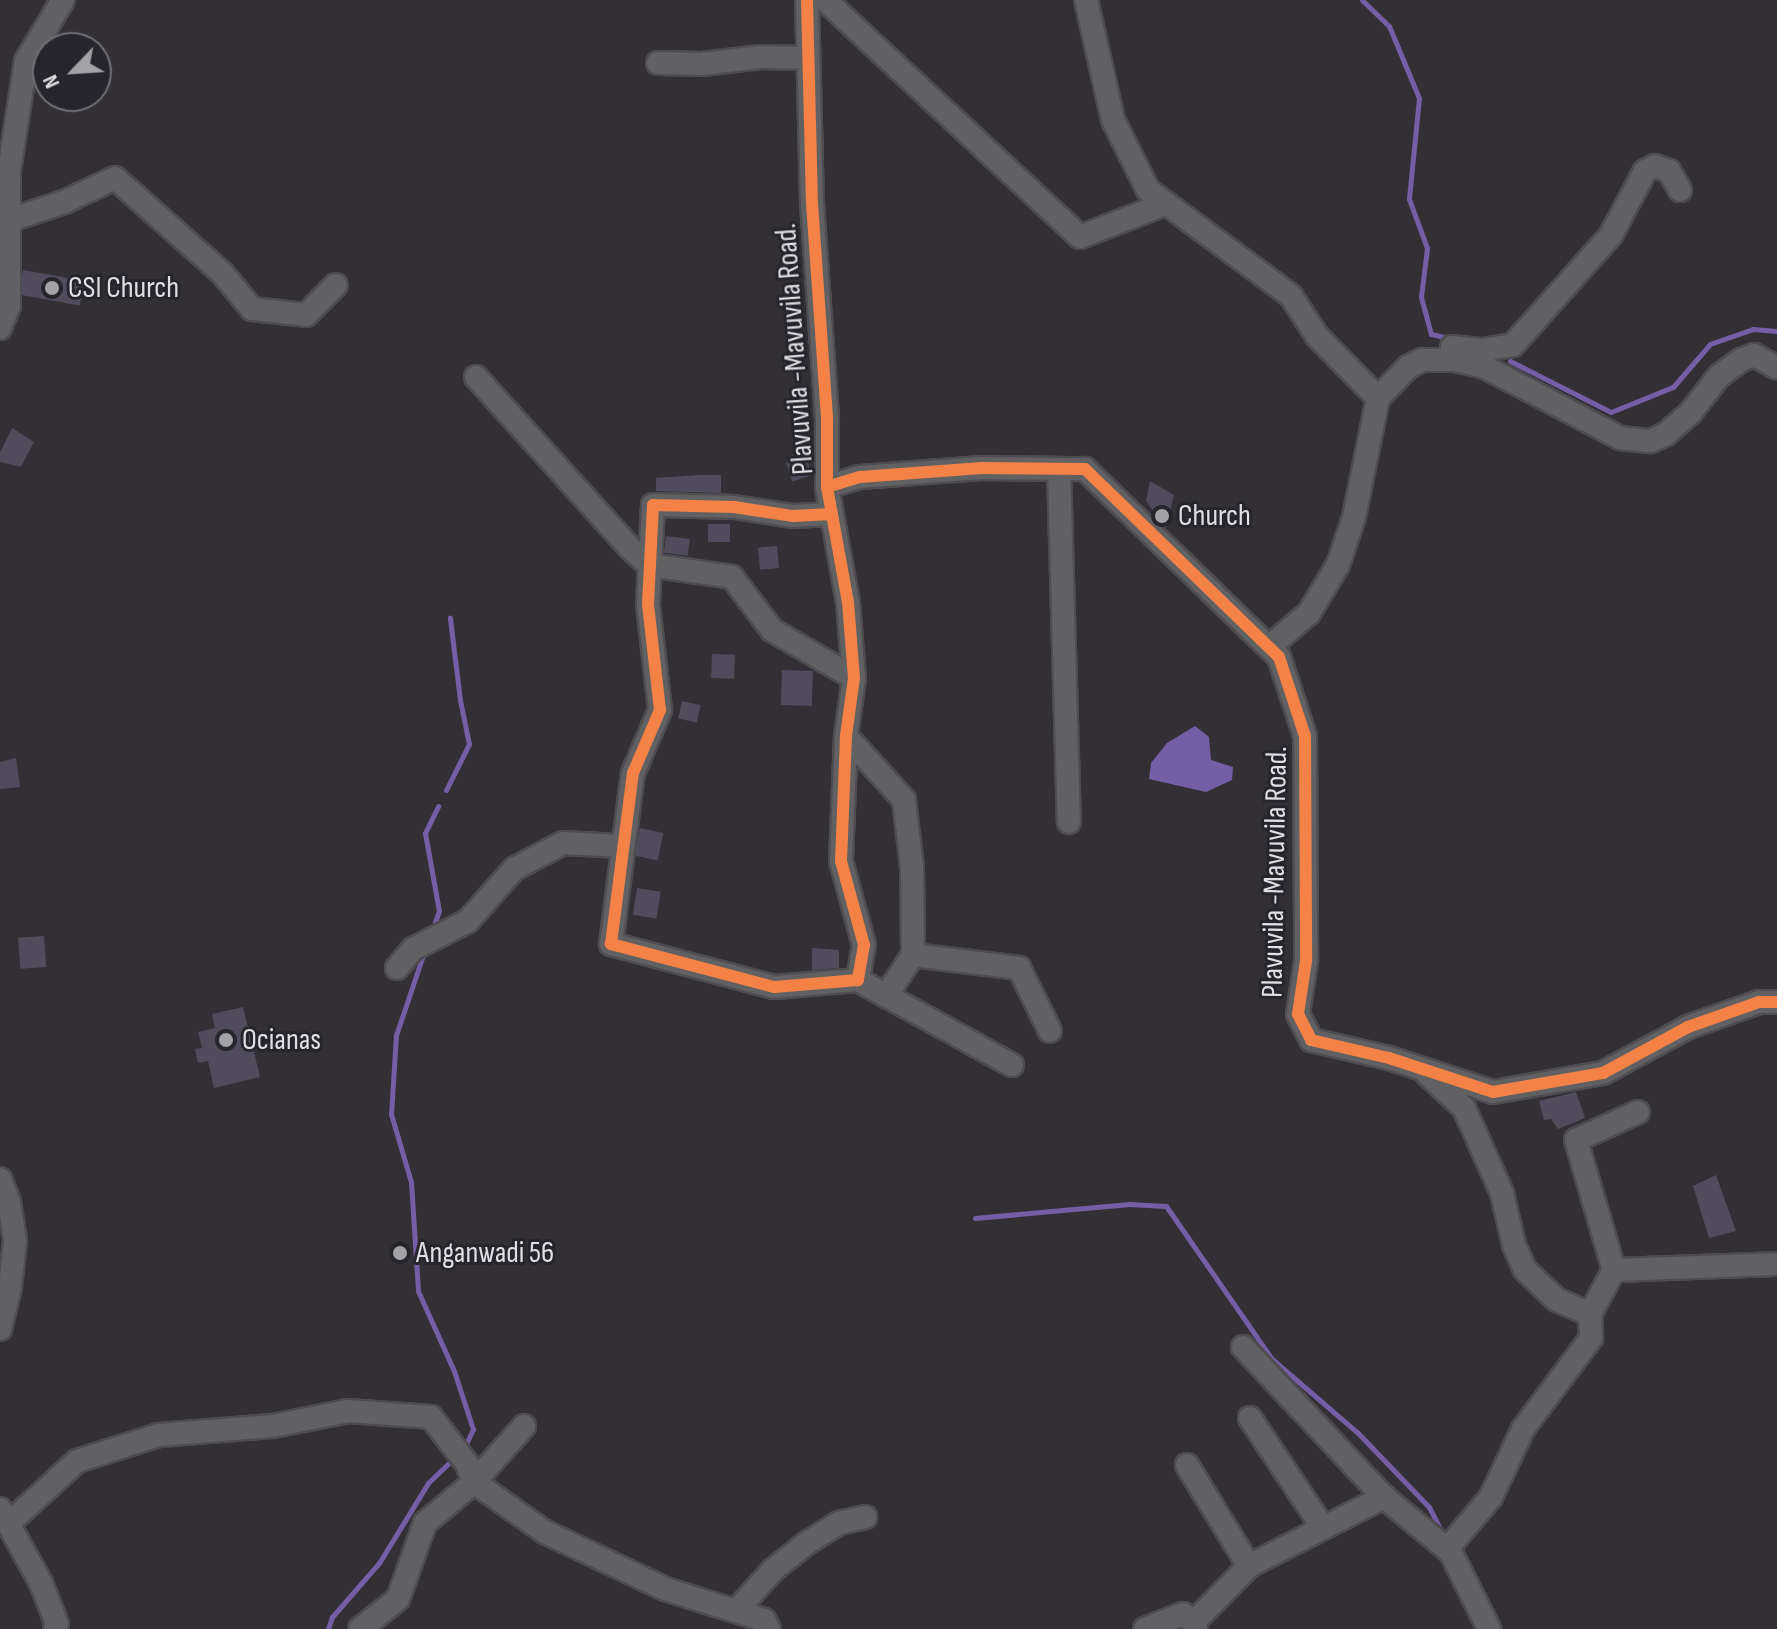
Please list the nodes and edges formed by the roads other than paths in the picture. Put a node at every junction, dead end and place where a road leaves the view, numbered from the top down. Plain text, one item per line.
1 (63, 0) edge
2 (807, 0) edge
3 (825, 0) edge
4 (1086, 0) edge
5 (808, 58) junction
6 (658, 63) dead end
7 (1680, 190) dead end
8 (1165, 204) junction
9 (7, 221) junction
10 (336, 285) dead end
11 (0, 328) edge
12 (1777, 368) edge
13 (476, 377) dead end
14 (1378, 398) junction
15 (1059, 469) junction
16 (827, 487) junction
17 (832, 514) junction
18 (649, 565) junction
19 (1277, 647) junction
20 (854, 678) junction
21 (846, 736) junction
22 (1069, 822) dead end
23 (621, 846) junction
24 (913, 955) junction
25 (397, 968) dead end
26 (858, 980) junction
27 (886, 996) junction
28 (1777, 1002) edge
29 (1050, 1031) dead end
30 (1012, 1065) dead end
31 (1418, 1067) junction
32 (1493, 1092) junction
33 (1464, 1108) junction
34 (1638, 1112) dead end
35 (0, 1179) edge
36 (1777, 1264) edge
37 (1614, 1270) junction
38 (1590, 1314) junction
39 (0, 1329) edge
40 (1243, 1347) dead end
41 (1250, 1418) dead end
42 (524, 1426) dead end
43 (1187, 1465) dead end
44 (470, 1472) junction
45 (1384, 1497) junction
46 (4, 1516) edge
47 (865, 1517) dead end
48 (1323, 1528) junction
49 (1451, 1544) junction
50 (1249, 1566) junction
51 (736, 1611) junction
52 (1195, 1626) edge
53 (55, 1629) edge
54 (360, 1629) edge
55 (769, 1629) edge
56 (1145, 1629) edge
57 (1489, 1629) edge

1 - 9 street
2 - 5 street, Plavuvila -Mavuvila Road.
3 - 8 street
4 - 8 street
5 - 6 street
5 - 16 street, Plavuvila -Mavuvila Road.
7 - 14 street
8 - 14 street
9 - 10 street
9 - 11 street
12 - 14 street
13 - 18 street
14 - 19 street
15 - 16 street, Plavuvila -Mavuvila Road.
15 - 19 street, Plavuvila -Mavuvila Road.
15 - 22 street
16 - 17 street
17 - 18 street
17 - 20 street
18 - 20 street
18 - 23 street
19 - 31 street, Plavuvila -Mavuvila Road.
20 - 21 street
21 - 24 street
21 - 26 street
23 - 25 street
23 - 26 street
24 - 27 street
24 - 29 street
26 - 27 street
27 - 30 street
28 - 32 street, Plavuvila -Mavuvila Road.
31 - 32 street, Plavuvila -Mavuvila Road.
31 - 33 street
32 - 33 street
33 - 38 street
34 - 37 street
35 - 39 street
36 - 37 street
37 - 38 street
38 - 49 street
40 - 45 street
41 - 48 street
42 - 44 street
43 - 50 street
44 - 46 street
44 - 51 street
44 - 54 street
45 - 48 street
45 - 49 street
46 - 53 street
47 - 51 street
48 - 50 street
49 - 57 street
50 - 52 street
51 - 55 street
52 - 56 street

